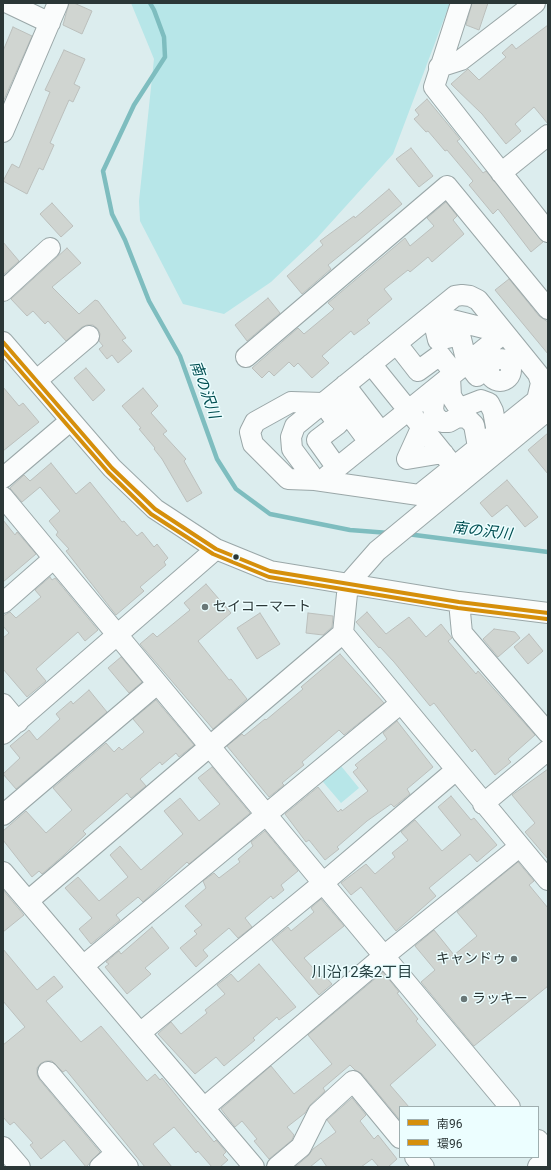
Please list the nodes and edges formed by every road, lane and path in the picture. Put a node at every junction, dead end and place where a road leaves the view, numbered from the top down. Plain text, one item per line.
1 (8, 3) edge
2 (58, 3) edge
3 (461, 3) edge
4 (535, 3) edge
5 (50, 23) junction
6 (439, 67) junction
7 (3, 132) edge
8 (548, 135) edge
9 (501, 173) junction
10 (548, 232) edge
11 (50, 248) dead end
12 (3, 291) edge
13 (548, 309) edge
14 (432, 315) junction
15 (504, 333) junction
16 (89, 336) dead end
17 (3, 342) edge
18 (397, 344) junction
19 (246, 357) dead end
20 (514, 358) junction
21 (371, 364) junction
22 (462, 376) junction
23 (36, 380) junction
24 (543, 381) edge
25 (334, 394) junction
26 (409, 410) junction
27 (548, 410) edge
28 (70, 421) junction
29 (422, 426) junction
30 (497, 432) junction
31 (375, 437) junction
32 (478, 447) junction
33 (449, 460) junction
34 (337, 468) junction
35 (3, 478) edge
36 (318, 481) junction
37 (3, 497) edge
38 (216, 549) junction
39 (53, 558) junction
40 (348, 584) junction
41 (459, 602) junction
42 (3, 603) edge
43 (548, 613) edge
44 (343, 633) junction
45 (117, 637) junction
46 (157, 684) junction
47 (401, 703) junction
48 (3, 704) edge
49 (18, 722) junction
50 (548, 733) edge
51 (3, 734) edge
52 (210, 747) junction
53 (548, 750) edge
54 (456, 770) junction
55 (484, 804) junction
56 (266, 814) junction
57 (3, 815) edge
58 (519, 847) junction
59 (545, 871) edge
60 (3, 872) edge
61 (322, 884) junction
62 (28, 901) junction
63 (384, 956) junction
64 (83, 966) junction
65 (140, 1033) junction
66 (48, 1072) dead end
67 (509, 1106) edge
68 (204, 1108) junction
69 (399, 1137) edge
70 (539, 1141) edge
71 (3, 1147) edge
72 (548, 1152) edge
73 (417, 1158) edge
74 (548, 1159) edge
75 (122, 1160) edge
76 (20, 1167) edge
77 (100, 1167) edge
78 (254, 1167) edge
79 (277, 1167) edge
80 (424, 1167) edge
81 (539, 1167) edge

1 - 5 street
2 - 5 street
3 - 6 street
4 - 6 street
5 - 7 street
6 - 9 street
8 - 9 street
9 - 10 street
11 - 12 street
13 - 19 street
14 - 15 street
14 - 15 street
14 - 18 street
14 - 22 street
15 - 20 street
15 - 22 street
16 - 23 street
17 - 23 street
18 - 21 street
18 - 22 street
20 - 22 street
20 - 24 street
21 - 25 street
21 - 26 street
22 - 26 street
22 - 30 street
22 - 32 street
23 - 28 street
24 - 30 street
25 - 31 street
25 - 31 street
25 - 34 street
25 - 36 street
25 - 36 street
26 - 29 street
26 - 31 street
27 - 40 street
28 - 35 street
28 - 38 street
29 - 33 street
29 - 33 street
30 - 32 street
31 - 34 street
32 - 33 street
33 - 36 street
34 - 36 street
37 - 39 street
38 - 40 street
38 - 45 street
39 - 42 street
39 - 45 street
40 - 41 street
40 - 44 street
41 - 43 street
41 - 50 street
44 - 47 street
44 - 52 street
45 - 46 street
45 - 49 street
46 - 52 street
46 - 57 street
47 - 54 street
47 - 56 street
48 - 49 street
49 - 51 street
52 - 56 street
52 - 62 street
53 - 55 street
54 - 55 street
54 - 61 street
55 - 58 street
56 - 61 street
56 - 64 street
58 - 59 street
58 - 63 street
60 - 62 street
61 - 63 street
61 - 65 street
62 - 64 street
63 - 67 street
63 - 68 street
64 - 65 street
65 - 68 street
66 - 75 street
68 - 78 street
69 - 79 street
70 - 72 street
71 - 76 street
73 - 80 street
74 - 81 highway
75 - 77 street

